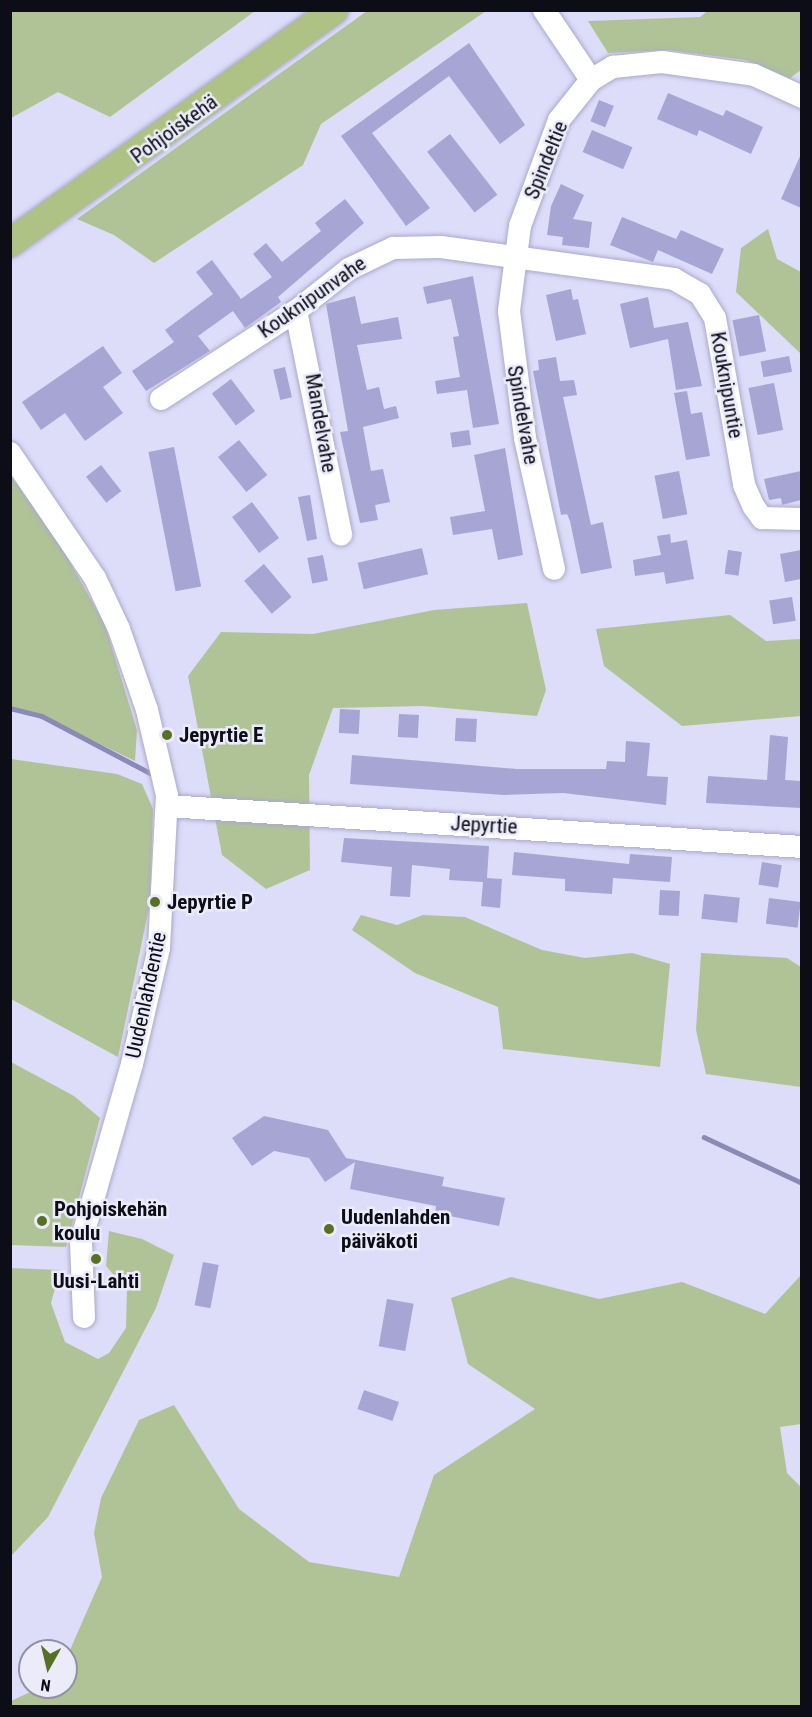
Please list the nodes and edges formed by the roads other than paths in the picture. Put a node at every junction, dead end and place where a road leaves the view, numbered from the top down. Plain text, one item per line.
1 (334, 10) edge
2 (543, 10) edge
3 (591, 80) junction
4 (801, 96) edge
5 (10, 243) edge
6 (514, 258) junction
7 (296, 311) junction
8 (161, 399) dead end
9 (10, 453) edge
10 (801, 519) edge
11 (341, 535) dead end
12 (554, 569) dead end
13 (167, 806) junction
14 (801, 847) edge
15 (84, 1317) dead end

1 - 5 main road, Pohjoiskehä
2 - 3 street
3 - 4 street
3 - 6 street, Spindeltie
6 - 7 street, Kouknipunvahe
6 - 10 street, Kouknipuntie
6 - 12 street, Spindelvahe
7 - 8 street, Kouknipunvahe
7 - 11 street, Mandelvahe
9 - 13 street, Uudenlahdentie
13 - 14 street, Jepyrtie
13 - 15 street, Uudenlahdentie

